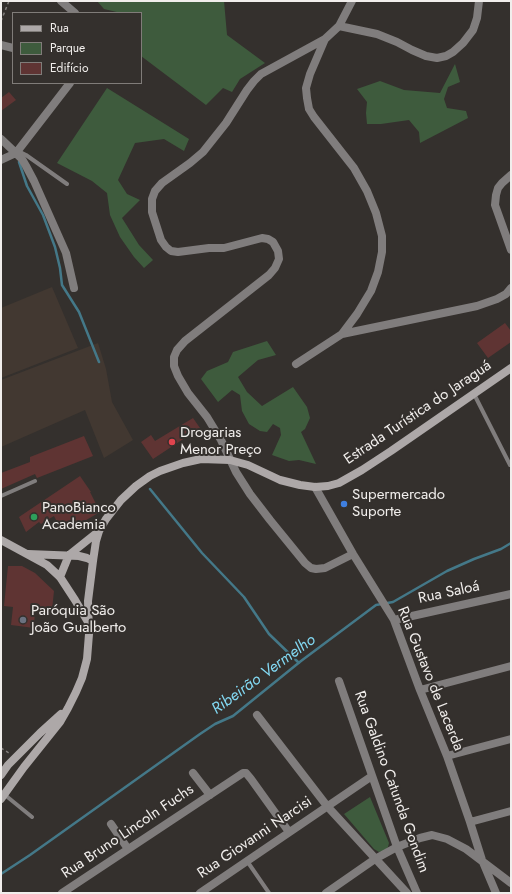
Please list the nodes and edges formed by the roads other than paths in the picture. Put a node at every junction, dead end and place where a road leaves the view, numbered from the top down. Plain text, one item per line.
1 (61, 1) edge
2 (352, 1) edge
3 (479, 1) edge
4 (74, 12) edge
5 (339, 26) junction
6 (325, 39) junction
7 (1, 45) edge
8 (12, 48) edge
9 (69, 84) edge
10 (1, 139) edge
11 (17, 152) junction
12 (1, 160) edge
13 (511, 175) edge
14 (67, 184) dead end
15 (511, 250) edge
16 (74, 288) dead end
17 (511, 288) edge
18 (342, 334) junction
19 (296, 364) dead end
20 (510, 370) edge
21 (473, 394) junction
22 (230, 460) junction
23 (510, 464) dead end
24 (35, 481) dead end
25 (315, 487) junction
26 (1, 496) edge
27 (99, 531) junction
28 (1, 540) edge
29 (27, 554) junction
30 (353, 554) junction
31 (69, 555) junction
32 (93, 561) junction
33 (60, 577) junction
34 (511, 594) edge
35 (75, 600) junction
36 (88, 601) junction
37 (392, 617) junction
38 (89, 623) junction
39 (511, 666) edge
40 (339, 681) dead end
41 (420, 690) junction
42 (68, 708) junction
43 (257, 715) dead end
44 (511, 739) edge
45 (447, 756) junction
46 (4, 768) edge
47 (193, 772) dead end
48 (1, 775) edge
49 (372, 776) junction
50 (210, 795) junction
51 (3, 797) edge
52 (327, 806) junction
53 (511, 811) edge
54 (32, 817) dead end
55 (470, 822) junction
56 (111, 824) dead end
57 (289, 832) junction
58 (397, 847) junction
59 (128, 849) junction
60 (375, 859) junction
61 (482, 860) junction
62 (247, 861) junction
63 (511, 883) edge
64 (62, 893) edge
65 (200, 893) edge
66 (269, 893) edge
67 (326, 893) edge
68 (406, 893) edge
69 (417, 893) edge
70 (496, 893) edge

1 - 4 street
2 - 5 street
3 - 5 street
5 - 6 street
6 - 18 street
6 - 22 street
7 - 8 street
9 - 11 street
10 - 11 street
11 - 12 street
11 - 14 lane
11 - 16 street
13 - 15 street
17 - 18 street
18 - 19 street
20 - 21 main road, Estrada Turística do Jaraguá
21 - 23 lane
21 - 25 main road, Estrada Turística do Jaraguá
22 - 25 main road, Estrada Turística do Jaraguá
22 - 27 main road, Estrada Turística do Jaraguá
22 - 30 street
24 - 26 lane
25 - 30 street, Rua Gustavo de Lacerda
27 - 31 main road
27 - 32 main road, Estrada Turística do Jaraguá
28 - 29 main road
29 - 31 main road
29 - 33 main road
30 - 37 street, Rua Gustavo de Lacerda
31 - 32 main road
31 - 33 main road
32 - 36 main road, Estrada Turística do Jaraguá
33 - 35 main road
34 - 37 street, Rua Saloá
35 - 36 main road
35 - 38 main road
36 - 38 main road, Estrada Turística do Jaraguá
37 - 41 street, Rua Gustavo de Lacerda
38 - 42 main road, Estrada Turística do Jaraguá
39 - 41 street
40 - 49 street, Rua Galdino Catunda Gondim
41 - 45 street, Rua Gustavo de Lacerda
42 - 46 main road, Estrada Turística do Jaraguá
42 - 51 main road, Estrada Turística do Jaraguá
43 - 52 street
44 - 45 street
45 - 55 street, Rua Gustavo de Lacerda
46 - 48 main road, Estrada Turística do Jaraguá
47 - 50 street
49 - 52 street, Rua Giovanni Narcisi
49 - 58 street, Rua Galdino Catunda Gondim
50 - 57 street, Rua Bruno Lincoln Fuchs
50 - 59 street, Rua Bruno Lincoln Fuchs
51 - 54 lane
52 - 57 street, Rua Giovanni Narcisi
52 - 60 street
53 - 55 street
55 - 61 street, Rua Gustavo de Lacerda
56 - 59 street
57 - 62 street, Rua Giovanni Narcisi
58 - 60 street
58 - 61 street
58 - 69 street, Rua Galdino Catunda Gondim
59 - 64 street, Rua Bruno Lincoln Fuchs
60 - 67 street
60 - 68 street
61 - 63 street
61 - 70 street, Rua Gustavo de Lacerda
62 - 65 street, Rua Giovanni Narcisi
62 - 66 lane

